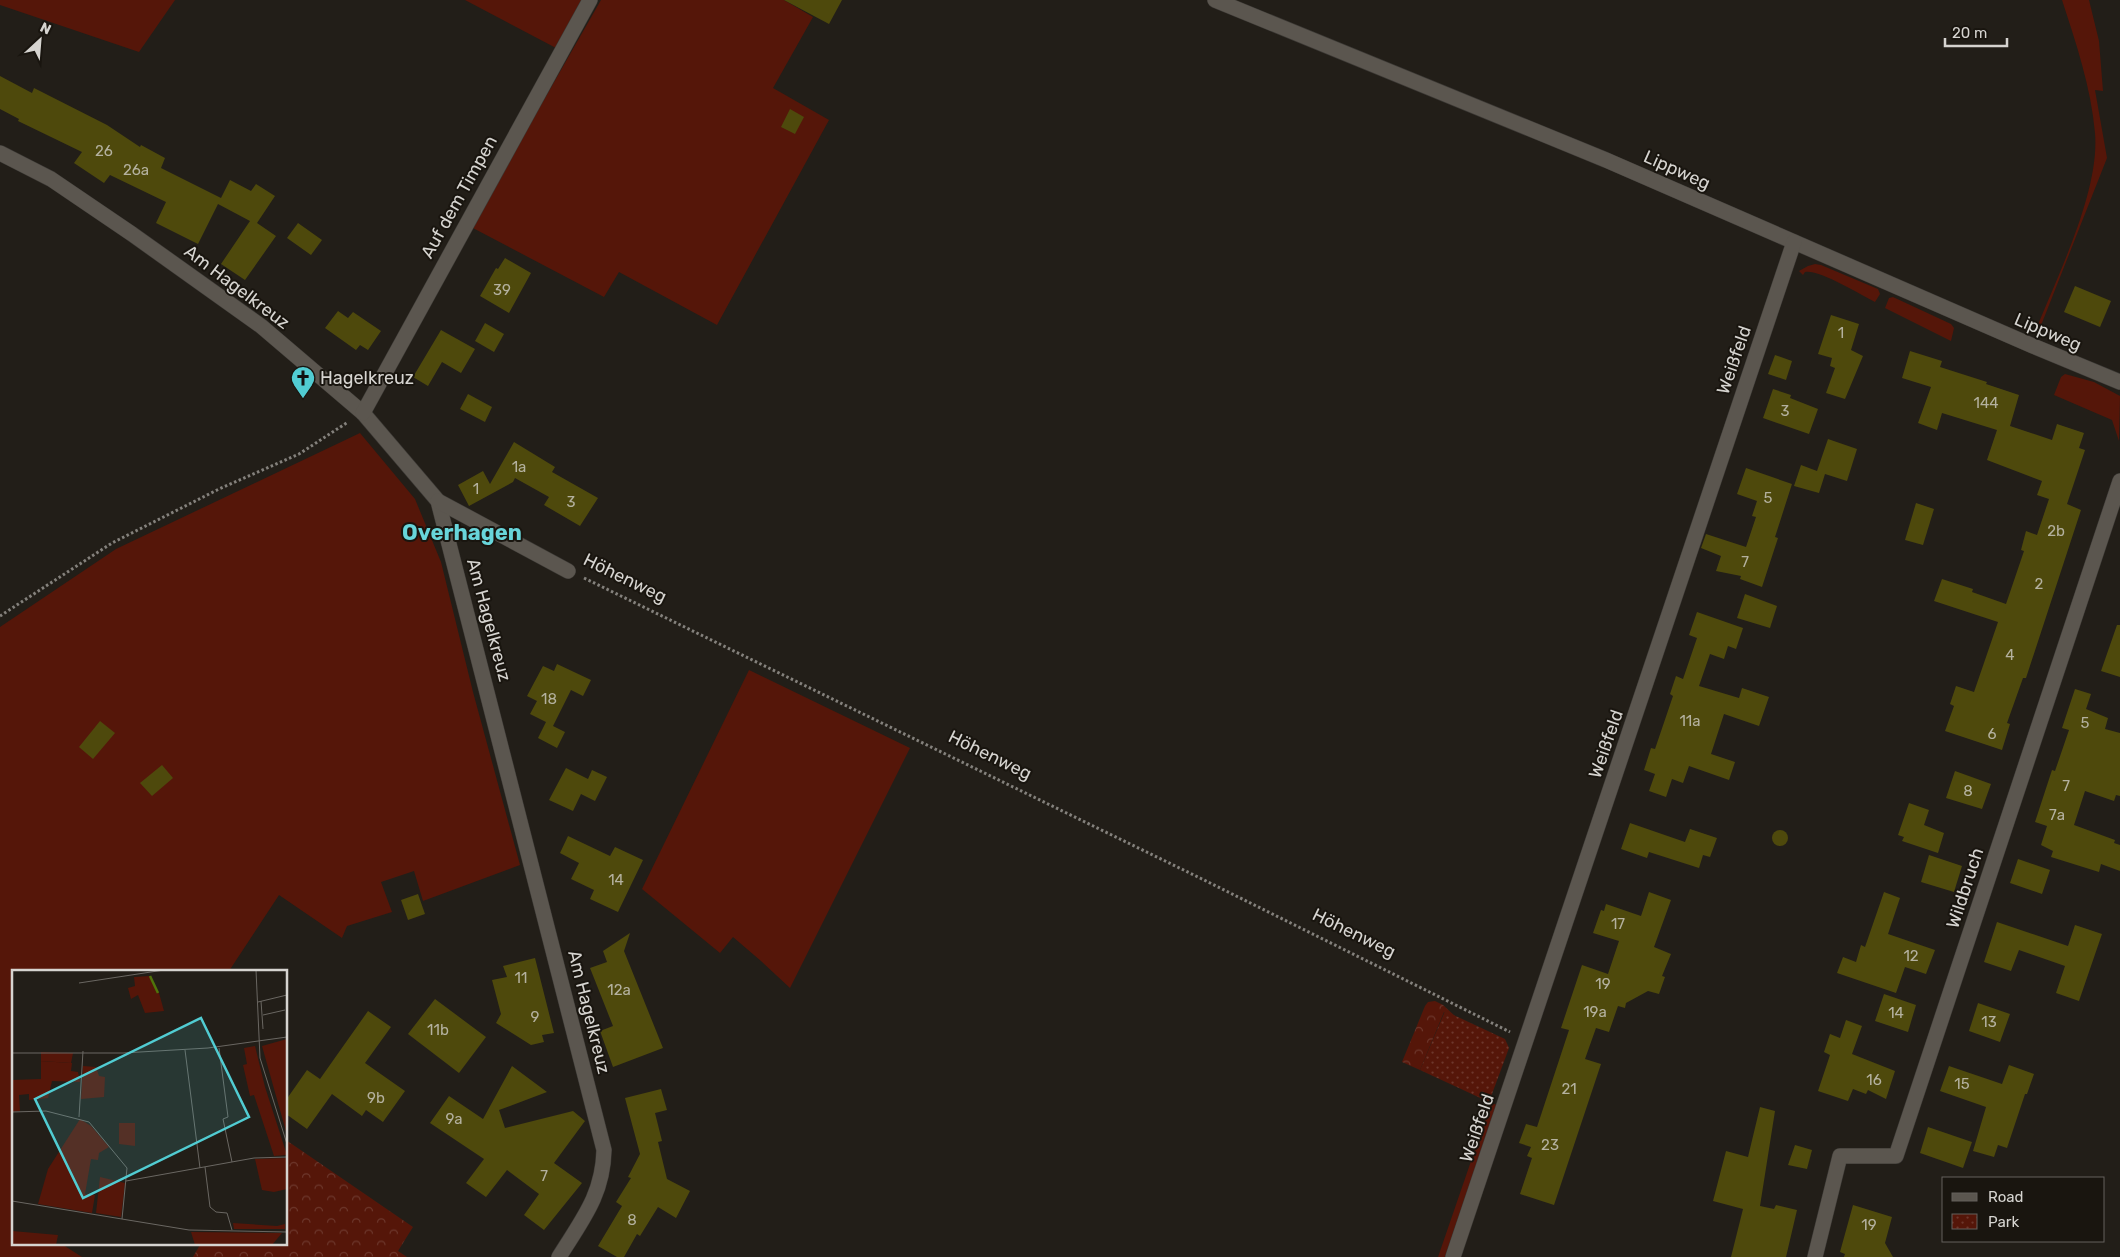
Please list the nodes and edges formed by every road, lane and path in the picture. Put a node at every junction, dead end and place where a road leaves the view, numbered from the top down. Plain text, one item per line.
1 (590, 0) edge
2 (1215, 0) edge
3 (0, 153) edge
4 (1794, 242) junction
5 (2120, 382) edge
6 (363, 413) junction
7 (2120, 481) edge
8 (438, 502) junction
9 (568, 571) joint
10 (0, 616) edge
11 (1526, 1040) junction
12 (559, 1257) edge
13 (1453, 1257) edge
14 (1815, 1257) edge

1 - 6 street, Auf dem Timpen
2 - 4 street, Lippweg
3 - 6 street, Am Hagelkreuz
4 - 5 street, Lippweg
4 - 11 street, Weißfeld
6 - 8 street, Am Hagelkreuz
6 - 10 path
7 - 14 street, Wildbruch
8 - 9 street, Höhenweg
8 - 12 street, Am Hagelkreuz
9 - 11 path, Höhenweg
11 - 13 street, Weißfeld

